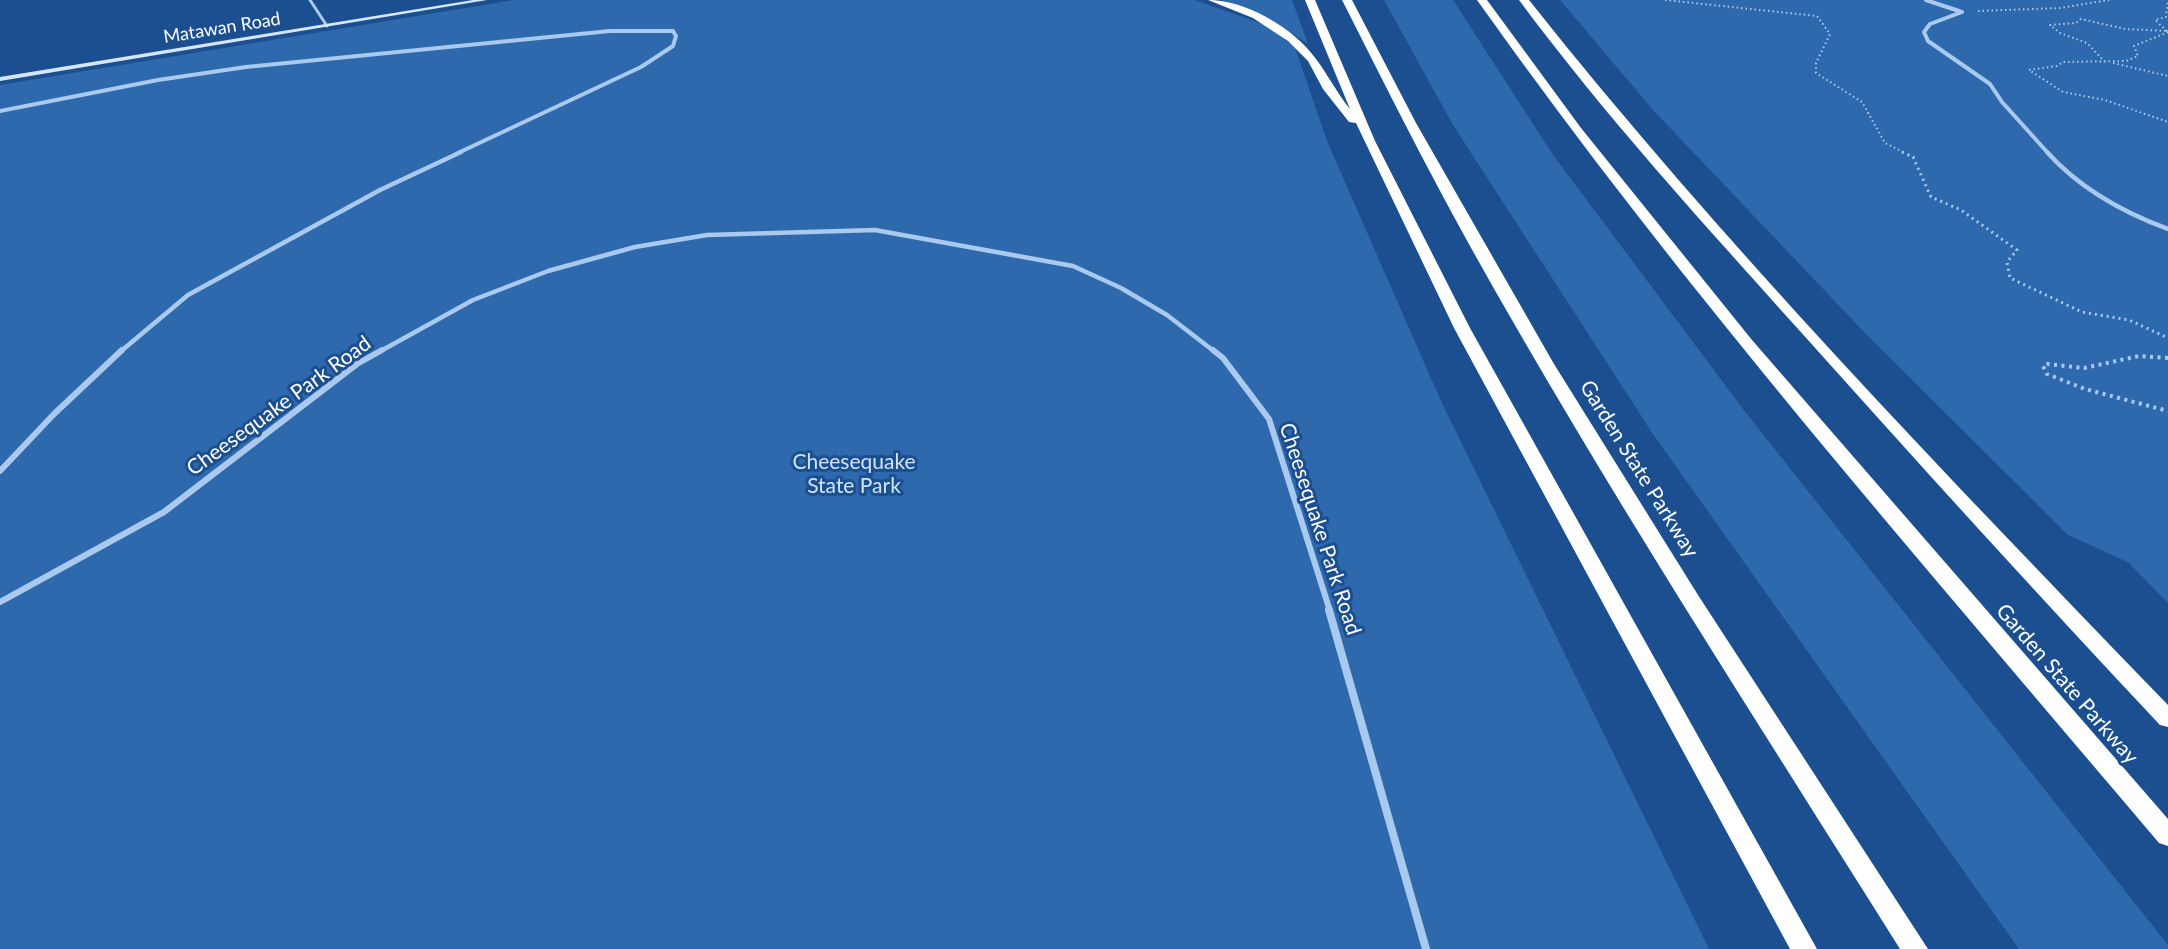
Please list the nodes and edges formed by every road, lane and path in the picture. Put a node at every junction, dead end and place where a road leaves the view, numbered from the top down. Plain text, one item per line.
1 (310, 0) edge
2 (484, 0) edge
3 (1214, 0) edge
4 (1310, 0) edge
5 (1347, 0) edge
6 (1482, 0) edge
7 (1524, 0) edge
8 (1665, 0) edge
9 (1926, 0) edge
10 (2109, 0) edge
11 (2168, 0) edge
12 (1962, 12) junction
13 (327, 26) junction
14 (2168, 31) edge
15 (2105, 62) junction
16 (2168, 76) edge
17 (0, 79) edge
18 (0, 111) edge
19 (2168, 122) edge
20 (1369, 141) junction
21 (2168, 229) edge
22 (2168, 338) edge
23 (2168, 358) edge
24 (2168, 411) edge
25 (0, 471) edge
26 (0, 602) edge
27 (2168, 719) edge
28 (2168, 836) edge
29 (1426, 949) edge
30 (1804, 949) edge
31 (1916, 949) edge

1 - 13 lane
2 - 13 main road, Matawan Road
3 - 20 highway
4 - 20 highway
5 - 31 highway, Garden State Parkway
6 - 28 highway, Garden State Parkway
7 - 27 highway
8 - 22 path
9 - 12 street
10 - 12 path
11 - 14 path
12 - 21 street
13 - 17 main road, Matawan Road
14 - 15 path
14 - 15 path
15 - 16 path
15 - 19 path
18 - 25 street
20 - 30 highway
23 - 24 path
26 - 29 street, Cheesequake Park Road

